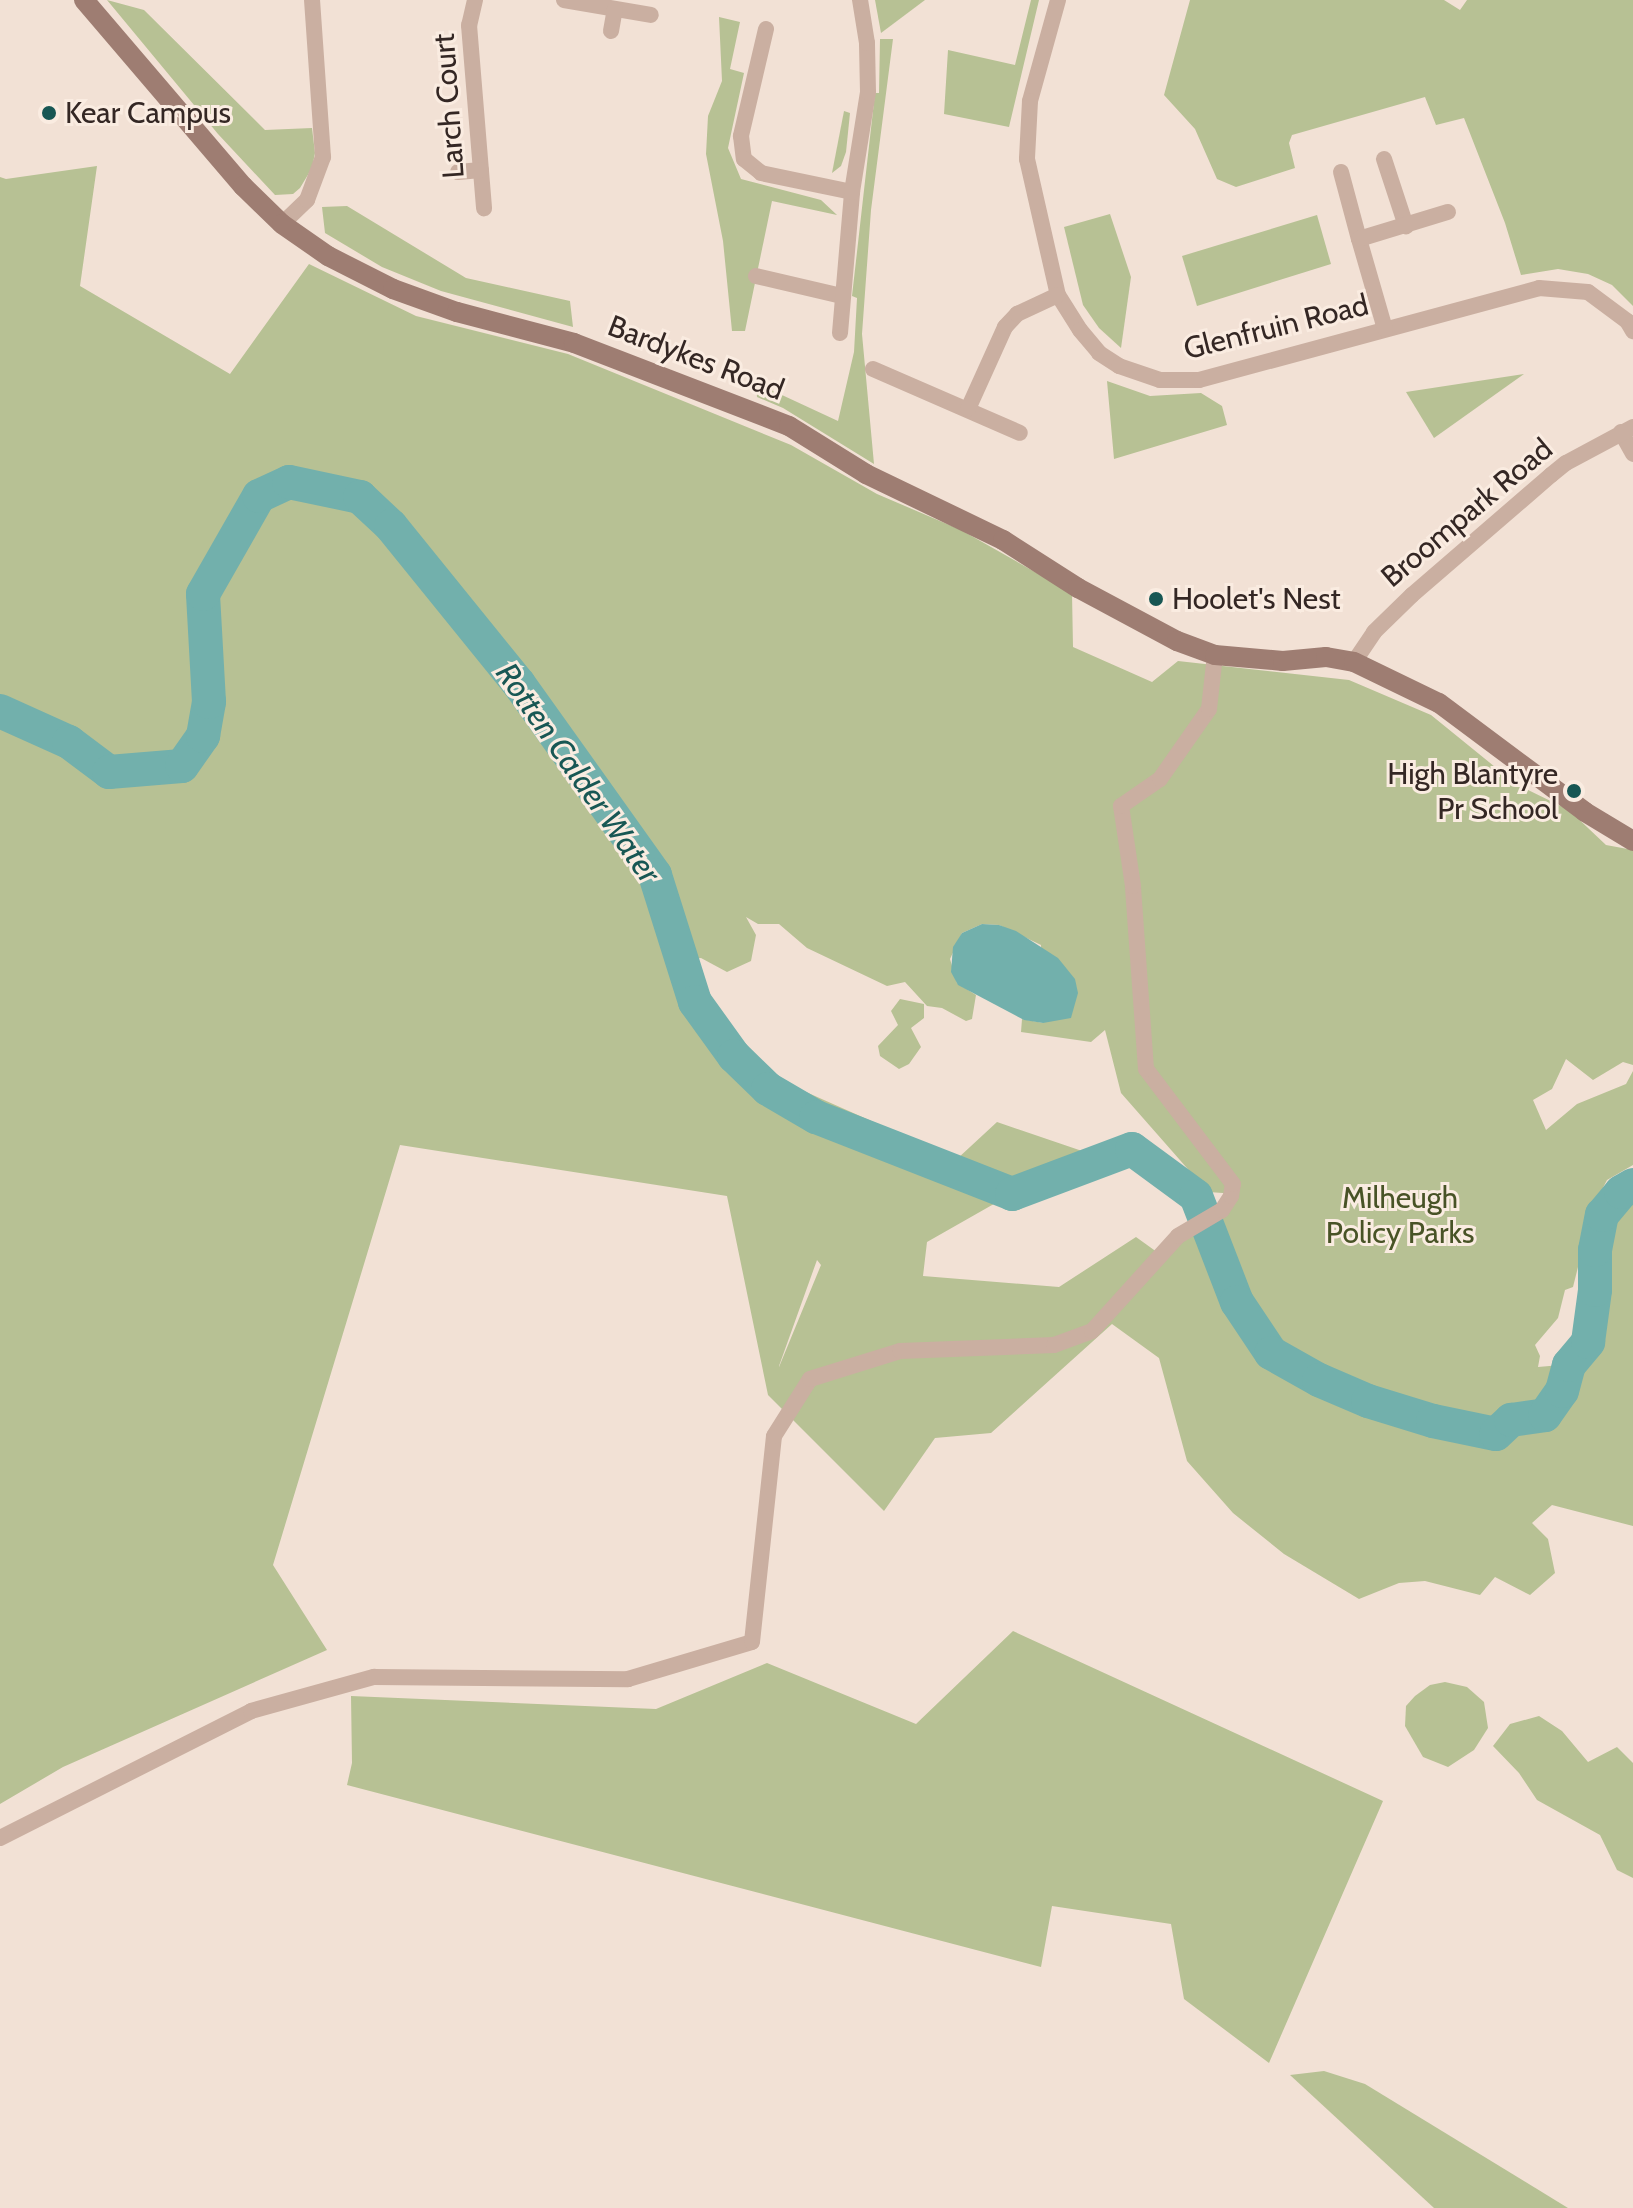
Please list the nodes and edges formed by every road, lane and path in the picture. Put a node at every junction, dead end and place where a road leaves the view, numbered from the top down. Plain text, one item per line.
1 (84, 0) edge
2 (312, 0) edge
3 (475, 0) edge
4 (564, 0) edge
5 (860, 0) edge
6 (1058, 0) edge
7 (615, 9) junction
8 (651, 15) dead end
9 (766, 29) dead end
10 (611, 31) dead end
11 (1384, 159) dead end
12 (481, 170) junction
13 (458, 172) dead end
14 (1341, 172) dead end
15 (852, 192) junction
16 (484, 208) dead end
17 (1448, 212) dead end
18 (282, 224) junction
19 (1406, 226) junction
20 (1359, 239) junction
21 (756, 276) dead end
22 (1058, 295) junction
23 (842, 296) junction
24 (1385, 329) junction
25 (1633, 331) edge
26 (840, 333) dead end
27 (873, 369) dead end
28 (968, 409) junction
29 (1627, 430) edge
30 (1020, 433) dead end
31 (1633, 454) edge
32 (1215, 655) junction
33 (1354, 662) junction
34 (1633, 841) edge
35 (0, 1838) edge

1 - 18 main road, Bardykes Road
2 - 18 street
3 - 12 street, Larch Court
4 - 7 street
5 - 15 street
6 - 22 street, Glenfruin Road
7 - 8 street
7 - 10 street
9 - 15 street
11 - 19 street
12 - 13 street
12 - 16 street, Larch Court
14 - 20 street
15 - 23 street
17 - 19 street
18 - 32 main road, Bardykes Road
19 - 20 street
20 - 24 street
21 - 23 street
22 - 24 street, Glenfruin Road
22 - 28 street
23 - 26 street
24 - 25 street, Glenfruin Road
27 - 28 street
28 - 30 street
29 - 31 street
29 - 33 street, Broompark Road
32 - 33 main road, Bardykes Road
32 - 35 street
33 - 34 main road

